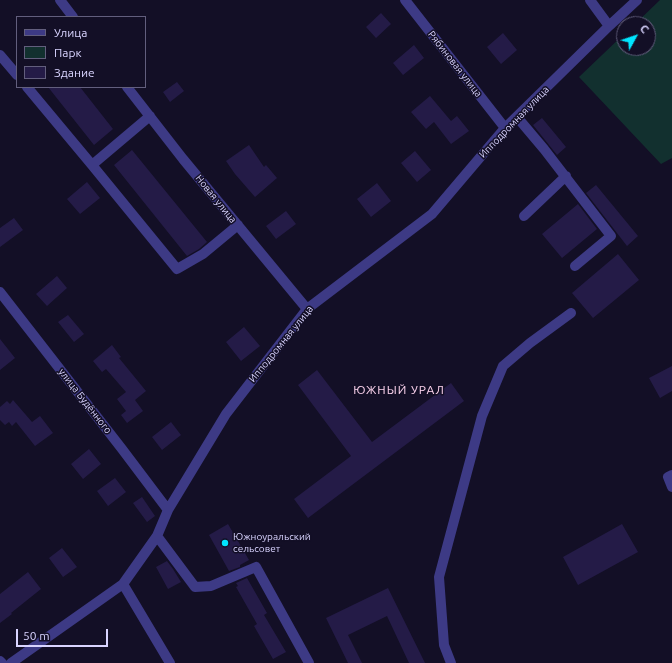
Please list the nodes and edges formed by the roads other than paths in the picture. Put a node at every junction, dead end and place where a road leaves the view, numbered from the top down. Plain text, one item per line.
1 (60, 0) edge
2 (405, 0) edge
3 (590, 0) edge
4 (637, 0) edge
5 (72, 16) edge
6 (609, 26) junction
7 (0, 55) edge
8 (16, 74) edge
9 (28, 88) edge
10 (128, 88) edge
11 (150, 116) junction
12 (517, 117) junction
13 (505, 128) junction
14 (92, 165) junction
15 (566, 176) junction
16 (524, 216) dead end
17 (238, 225) junction
18 (576, 266) dead end
19 (0, 292) edge
20 (307, 309) junction
21 (571, 313) dead end
22 (672, 475) edge
23 (672, 487) edge
24 (168, 510) junction
25 (157, 536) junction
26 (123, 584) junction
27 (11, 663) edge
28 (170, 663) edge
29 (309, 663) edge
30 (450, 663) edge

1 - 5 street
2 - 13 street, Рябиновая улица
3 - 6 street
4 - 6 street, Ипподромная улица
6 - 12 street, Ипподромная улица
7 - 8 street
9 - 14 street
10 - 11 street, Новая улица
11 - 14 street
11 - 17 street, Новая улица
12 - 13 street, Ипподромная улица
12 - 15 street
13 - 20 street, Ипподромная улица
14 - 17 street
15 - 16 street
15 - 18 street
17 - 20 street, Новая улица
19 - 24 street, улица Будённого
20 - 24 street, Ипподромная улица
21 - 30 street
22 - 23 street
24 - 25 street, Ипподромная улица
25 - 26 street, Ипподромная улица
25 - 29 street
26 - 27 street, Ипподромная улица
26 - 28 street

